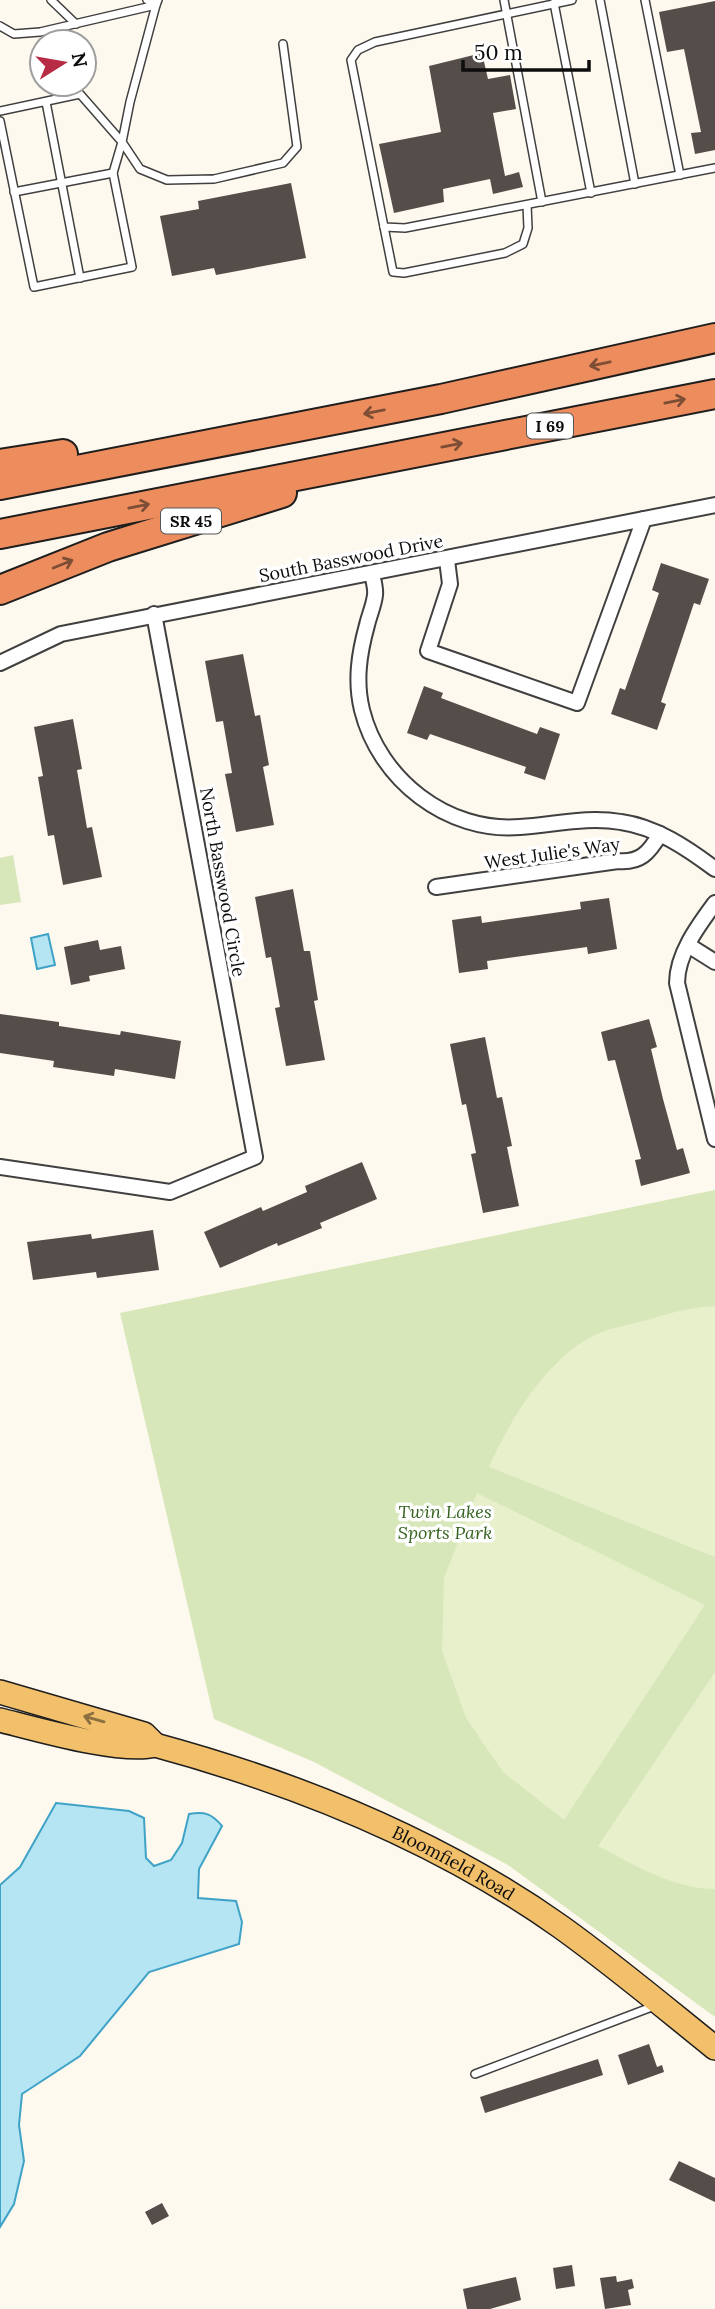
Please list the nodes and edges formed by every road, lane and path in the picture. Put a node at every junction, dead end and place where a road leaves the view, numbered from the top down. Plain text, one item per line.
1 (51, 0) edge
2 (147, 0) edge
3 (504, 0) edge
4 (572, 0) edge
5 (600, 0) edge
6 (645, 0) edge
7 (157, 3) edge
8 (554, 3) junction
9 (506, 12) junction
10 (76, 24) junction
11 (0, 26) edge
12 (283, 44) dead end
13 (46, 102) junction
14 (0, 111) edge
15 (0, 121) edge
16 (122, 142) junction
17 (715, 168) edge
18 (113, 173) junction
19 (680, 175) junction
20 (62, 183) junction
21 (635, 184) junction
22 (15, 192) junction
23 (591, 193) junction
24 (542, 202) junction
25 (527, 205) junction
26 (384, 227) junction
27 (80, 278) junction
28 (715, 338) edge
29 (715, 394) edge
30 (230, 440) junction
31 (385, 458) junction
32 (0, 464) edge
33 (0, 485) edge
34 (715, 505) edge
35 (644, 519) junction
36 (0, 534) edge
37 (447, 560) junction
38 (372, 573) junction
39 (0, 590) edge
40 (154, 614) junction
41 (0, 663) edge
42 (660, 834) junction
43 (715, 869) edge
44 (436, 887) dead end
45 (715, 903) edge
46 (688, 945) junction
47 (715, 962) edge
48 (715, 1139) edge
49 (0, 1167) edge
50 (0, 1692) edge
51 (0, 1720) edge
52 (155, 1745) junction
53 (661, 2004) junction
54 (715, 2048) edge
55 (475, 2074) dead end

1 - 10 lane
2 - 7 lane
3 - 9 lane
4 - 8 lane
5 - 21 lane
6 - 19 lane
7 - 10 lane
7 - 16 lane
8 - 9 lane
8 - 23 lane
9 - 24 lane
9 - 26 lane
10 - 11 lane
12 - 16 lane
13 - 14 lane
13 - 16 lane
13 - 20 lane
15 - 22 lane
16 - 18 lane
17 - 19 lane
18 - 20 lane
18 - 27 lane
19 - 21 lane
20 - 22 lane
20 - 27 lane
21 - 23 lane
22 - 27 lane
23 - 24 lane
24 - 25 lane
25 - 26 lane
25 - 26 lane
28 -> 30 highway
31 -> 29 highway, I 69
30 - 32 highway
30 - 33 highway
36 -> 31 highway, I 69
39 -> 31 highway, SR 45
34 - 35 street, South Basswood Drive
35 - 37 street, South Basswood Drive
35 - 37 street
37 - 38 street, South Basswood Drive
38 - 40 street, South Basswood Drive
38 - 42 street
40 - 41 street, South Basswood Drive
40 - 49 street, North Basswood Circle
42 - 43 street
42 - 44 street, West Julie's Way
45 - 46 street
46 - 47 street
46 - 48 street
52 -> 50 main road, Bloomfield Road
51 - 52 main road, Bloomfield Road
52 - 53 main road, Bloomfield Road
53 - 54 main road, Bloomfield Road
53 - 55 lane

